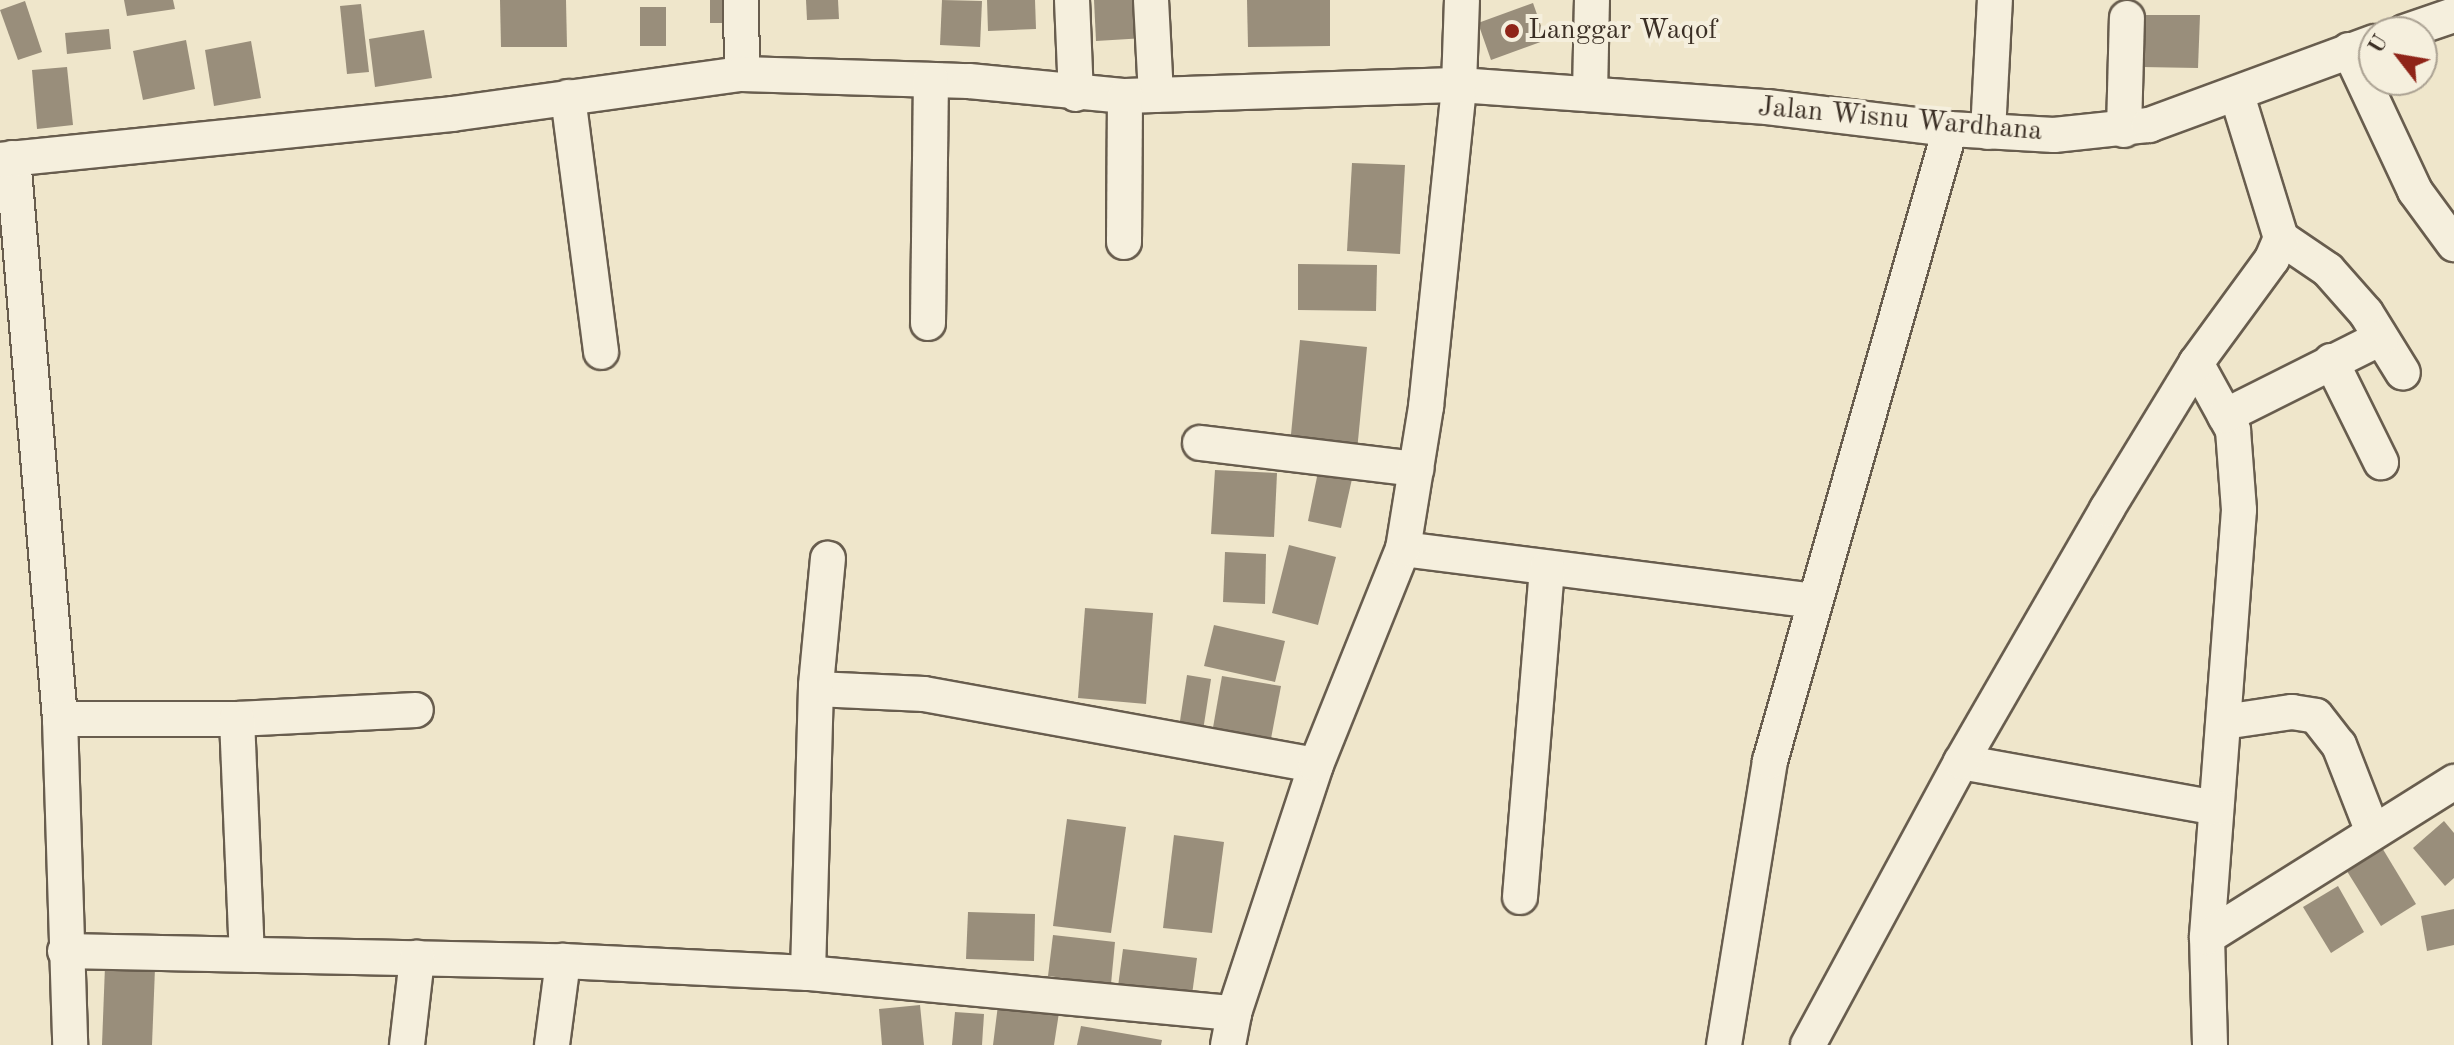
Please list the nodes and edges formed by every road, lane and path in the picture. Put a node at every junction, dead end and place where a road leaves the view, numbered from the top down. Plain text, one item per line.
1 (741, 0) edge
2 (1072, 0) edge
3 (1151, 0) edge
4 (1462, 0) edge
5 (1592, 0) edge
6 (1995, 0) edge
7 (2127, 18) dead end
8 (2358, 48) edge
9 (742, 74) junction
10 (931, 80) junction
11 (1459, 85) junction
12 (1076, 94) junction
13 (1590, 94) junction
14 (2237, 95) junction
15 (1140, 96) junction
16 (2380, 96) edge
17 (568, 97) junction
18 (1950, 129) junction
19 (2124, 130) junction
20 (1988, 132) junction
21 (6, 159) edge
22 (2281, 238) junction
23 (1124, 242) dead end
24 (2454, 244) edge
25 (928, 323) dead end
26 (2381, 338) junction
27 (601, 352) dead end
28 (2331, 361) junction
29 (2196, 363) junction
30 (2403, 373) dead end
31 (2225, 416) junction
32 (1200, 443) dead end
33 (2381, 462) dead end
34 (1416, 469) junction
35 (1403, 549) junction
36 (828, 559) dead end
37 (1547, 568) junction
38 (1813, 601) junction
39 (816, 689) junction
40 (416, 710) dead end
41 (60, 719) junction
42 (237, 719) junction
43 (2224, 722) junction
44 (1961, 762) junction
45 (1316, 765) junction
46 (2454, 782) edge
47 (2216, 808) junction
48 (2373, 832) junction
49 (1520, 897) dead end
50 (2207, 937) junction
51 (65, 951) junction
52 (247, 955) junction
53 (417, 958) junction
54 (563, 961) junction
55 (808, 973) junction
56 (1231, 1029) edge
57 (70, 1045) edge
58 (407, 1045) edge
59 (552, 1045) edge
60 (1724, 1045) edge
61 (1808, 1045) edge
62 (2210, 1045) edge

1 - 9 street
2 - 12 street
3 - 15 street
4 - 11 street
5 - 13 street
6 - 20 street
7 - 19 street
8 - 14 street, Jalan Wisnu Wardhana
9 - 10 street, Jalan Wisnu Wardhana
9 - 17 street, Jalan Wisnu Wardhana
10 - 12 street, Jalan Wisnu Wardhana
10 - 25 street
11 - 13 street, Jalan Wisnu Wardhana
11 - 15 street, Jalan Wisnu Wardhana
11 - 34 street
12 - 15 street, Jalan Wisnu Wardhana
13 - 18 street, Jalan Wisnu Wardhana
14 - 19 street, Jalan Wisnu Wardhana
14 - 22 street
15 - 23 street
16 - 24 street
17 - 21 street, Jalan Wisnu Wardhana
17 - 27 street
18 - 20 street, Jalan Wisnu Wardhana
18 - 38 street
19 - 20 street, Jalan Wisnu Wardhana
21 - 41 street
22 - 26 street
22 - 29 street
26 - 28 street
26 - 30 street
28 - 31 street
28 - 33 street
29 - 31 street
29 - 44 street
31 - 43 street
32 - 34 street
34 - 35 street
35 - 37 street
35 - 45 street
36 - 39 street
37 - 38 street
37 - 49 street
38 - 60 street
39 - 45 street
39 - 55 street
40 - 42 street
41 - 42 street
41 - 51 street
42 - 52 street
43 - 47 street
43 - 48 street
44 - 47 street
44 - 61 street
45 - 56 street
46 - 48 street
47 - 50 street
48 - 50 street
50 - 62 street
51 - 52 street
51 - 57 street
52 - 53 street
53 - 54 street
53 - 58 street
54 - 55 street
54 - 59 street
55 - 56 street

